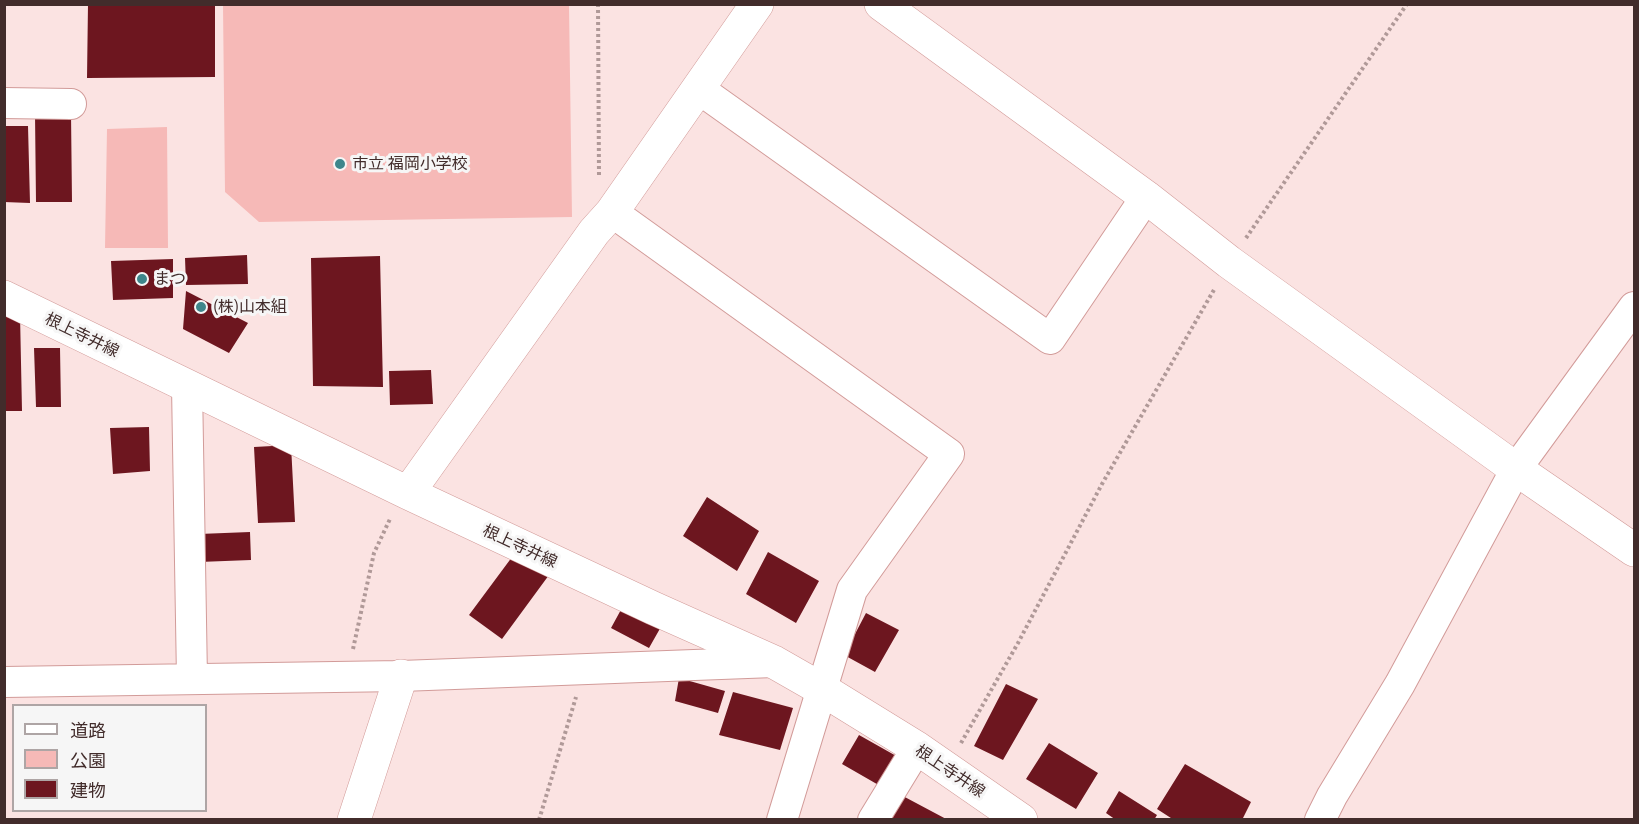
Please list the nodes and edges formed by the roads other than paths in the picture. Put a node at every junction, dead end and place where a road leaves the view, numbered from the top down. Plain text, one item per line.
1 (757, 4) edge
2 (881, 4) edge
3 (699, 89) junction
4 (4, 103) edge
5 (71, 104) dead end
6 (1146, 197) junction
7 (612, 212) junction
8 (4, 297) edge
9 (1635, 308) edge
10 (187, 386) junction
11 (1516, 469) junction
12 (406, 492) junction
13 (1635, 550) edge
14 (774, 662) junction
15 (401, 676) junction
16 (192, 679) junction
17 (4, 682) edge
18 (823, 690) junction
19 (917, 748) junction
20 (354, 819) edge
21 (782, 819) edge
22 (873, 819) edge
23 (1021, 819) edge
24 (1320, 819) edge

1 - 3 street
2 - 6 street
3 - 6 street
3 - 7 street
4 - 5 street
6 - 11 street
7 - 12 street
7 - 18 street
8 - 10 street, 根上寺井線
9 - 11 street
10 - 12 street, 根上寺井線
10 - 16 street
11 - 13 street
11 - 24 street
12 - 14 street, 根上寺井線
14 - 15 street
14 - 18 street, 根上寺井線
15 - 16 street
15 - 20 street
16 - 17 street
18 - 19 street, 根上寺井線
18 - 21 street
19 - 22 street
19 - 23 street, 根上寺井線

